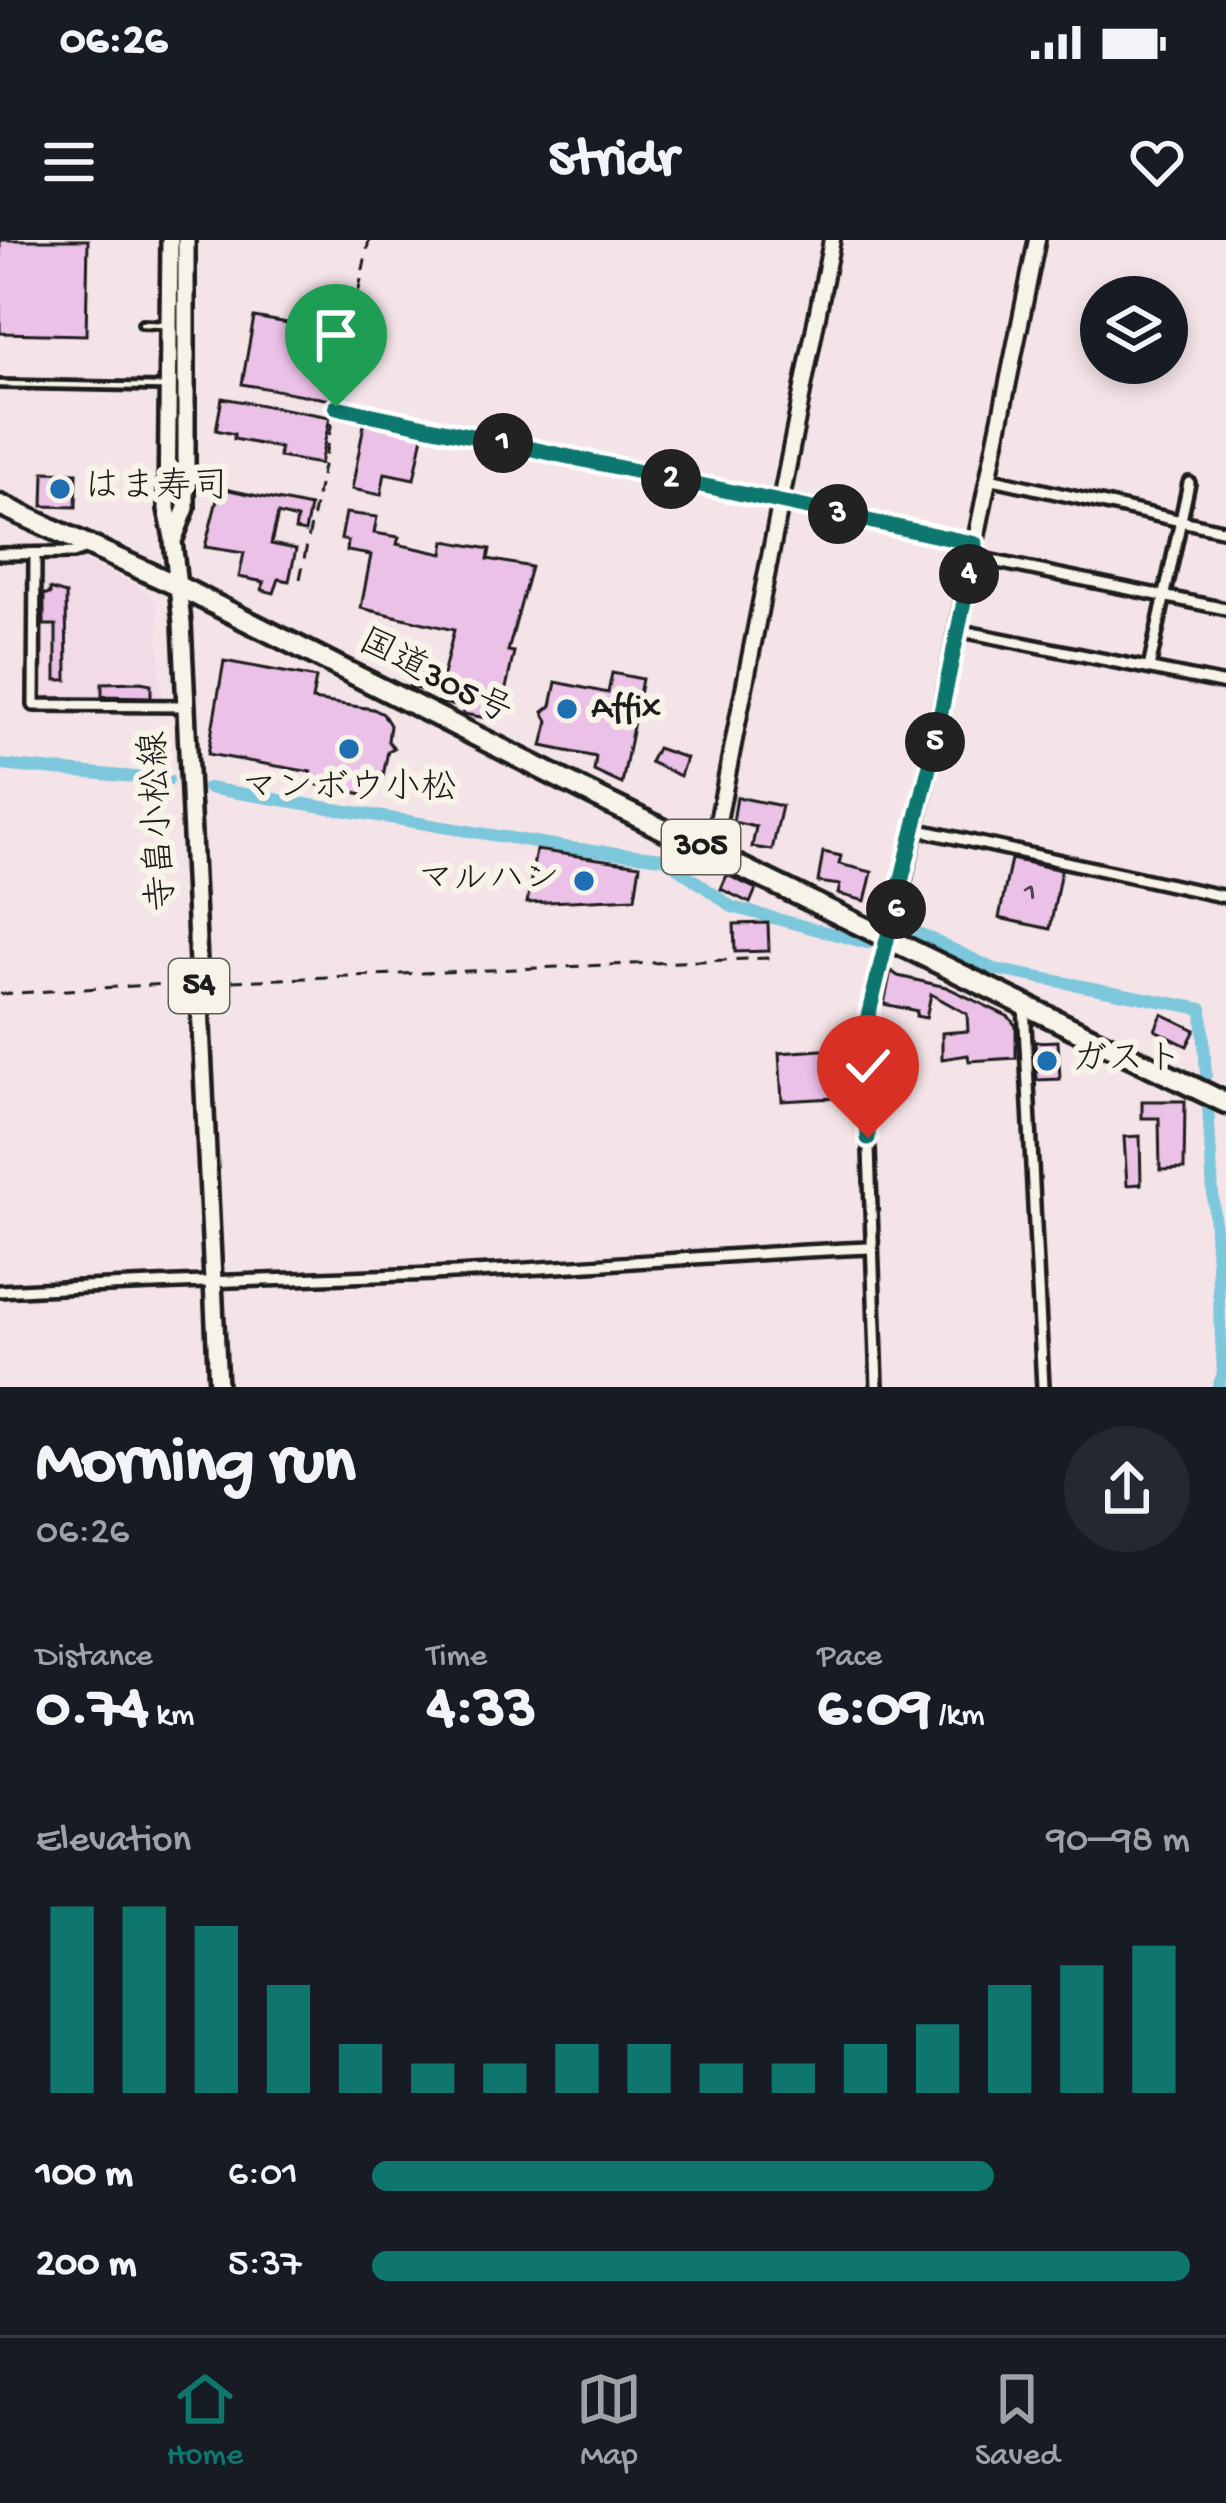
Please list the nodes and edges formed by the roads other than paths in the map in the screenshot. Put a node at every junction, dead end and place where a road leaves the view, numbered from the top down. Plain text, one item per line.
1 (170, 240) edge
2 (186, 240) edge
3 (832, 240) edge
4 (1036, 240) edge
5 (142, 324) dead end
6 (169, 325) junction
7 (0, 384) edge
8 (168, 387) junction
9 (989, 478) junction
10 (1189, 483) dead end
11 (0, 505) edge
12 (1180, 522) junction
13 (1226, 531) edge
14 (173, 541) junction
15 (90, 547) junction
16 (974, 550) junction
17 (0, 554) edge
18 (35, 554) junction
19 (178, 586) junction
20 (1165, 596) junction
21 (1226, 609) edge
22 (957, 630) junction
23 (1149, 668) junction
24 (1226, 684) edge
25 (185, 706) junction
26 (915, 829) junction
27 (712, 852) junction
28 (1226, 897) edge
29 (889, 939) junction
30 (1024, 1004) junction
31 (1226, 1103) edge
32 (870, 1248) junction
33 (212, 1279) junction
34 (0, 1292) edge
35 (218, 1387) edge
36 (877, 1387) edge
37 (1043, 1387) edge

1 - 6 main road, 寺畠小松線 / 54
2 - 14 main road, 寺畠小松線 / 54
3 - 27 main road
4 - 9 main road
5 - 6 lane
6 - 8 main road, 寺畠小松線 / 54
7 - 8 lane
8 - 14 main road, 寺畠小松線 / 54
9 - 12 street
9 - 16 main road
10 - 12 street
11 - 15 highway, 国道305号 / 305
12 - 13 street
12 - 20 street
14 - 19 main road, 寺畠小松線 / 54
15 - 18 street
15 - 19 highway, 国道305号 / 305
16 - 20 street
16 - 22 main road
17 - 18 street
18 - 25 street
19 - 25 main road, 寺畠小松線 / 54
19 - 27 highway, 国道305号 / 305
20 - 21 street
20 - 23 street
22 - 23 street
22 - 26 main road
23 - 24 street
25 - 33 main road, 寺畠小松線 / 54
26 - 28 street
26 - 29 main road
27 - 29 highway, 国道305号 / 305
29 - 30 highway, 国道305号 / 305
29 - 32 street
30 - 31 highway, 国道305号 / 305
30 - 37 street
32 - 33 street
32 - 36 street
33 - 34 street
33 - 35 main road, 寺畠小松線 / 54

